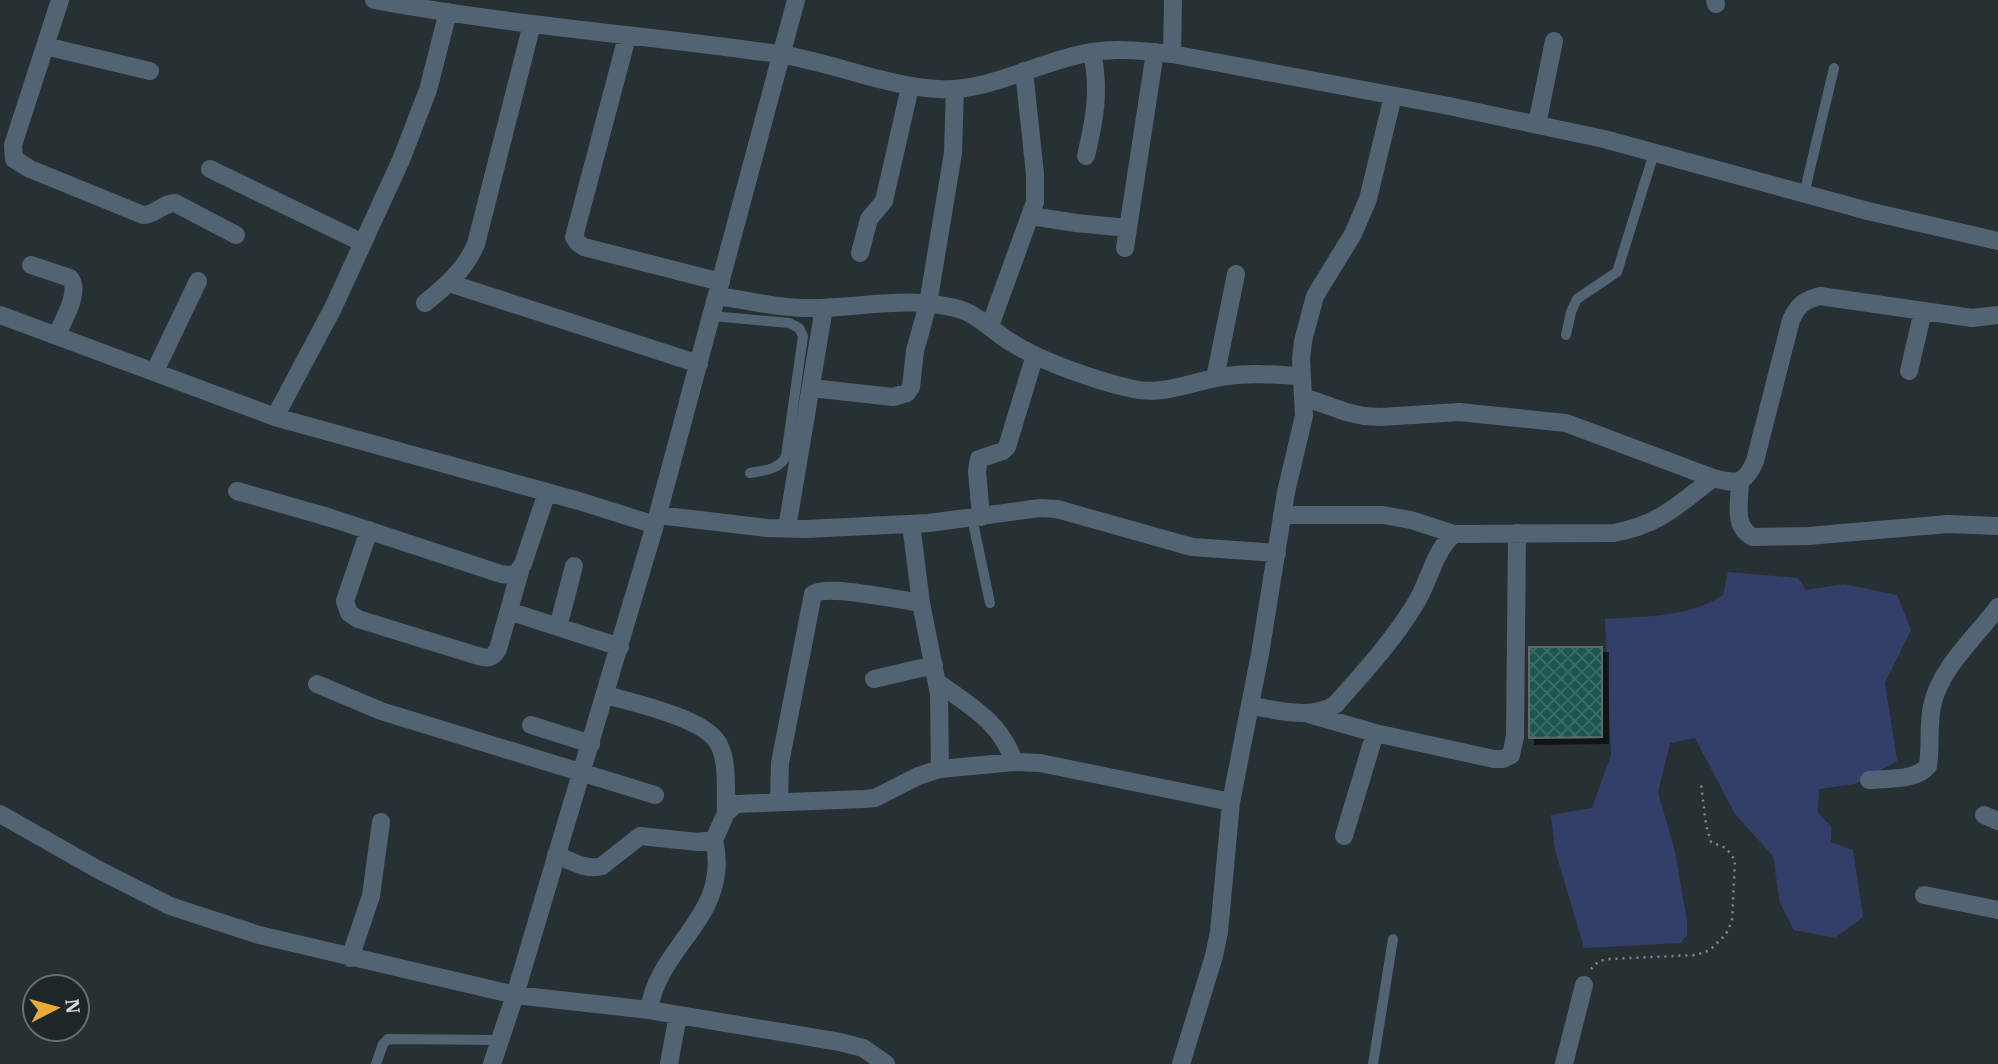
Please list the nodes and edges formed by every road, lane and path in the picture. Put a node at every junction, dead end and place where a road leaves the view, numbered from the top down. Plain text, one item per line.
1 (60, 0) edge
2 (374, 0) edge
3 (796, 0) edge
4 (1173, 0) edge
5 (448, 12) junction
6 (532, 24) junction
7 (627, 37) junction
8 (1553, 41) dead end
9 (45, 46) junction
10 (1092, 52) junction
11 (1163, 53) junction
12 (781, 55) junction
13 (1834, 68) dead end
14 (150, 71) dead end
15 (1024, 71) junction
16 (910, 87) junction
17 (955, 89) junction
18 (1393, 96) junction
19 (1537, 124) junction
20 (1654, 153) junction
21 (1086, 156) dead end
22 (210, 169) dead end
23 (1804, 194) junction
24 (1031, 216) junction
25 (1128, 228) junction
26 (236, 234) dead end
27 (1998, 241) edge
28 (363, 243) junction
29 (1125, 248) dead end
30 (860, 253) dead end
31 (32, 265) dead end
32 (1236, 274) dead end
33 (198, 281) dead end
34 (449, 283) junction
35 (719, 289) junction
36 (425, 303) dead end
37 (928, 304) junction
38 (824, 307) junction
39 (1923, 311) junction
40 (0, 315) edge
41 (1998, 315) edge
42 (712, 316) junction
43 (989, 326) junction
44 (57, 335) junction
45 (1566, 335) dead end
46 (1035, 355) junction
47 (699, 365) junction
48 (155, 371) junction
49 (1909, 371) dead end
50 (1301, 376) junction
51 (1215, 378) junction
52 (811, 388) junction
53 (1304, 397) junction
54 (275, 417) junction
55 (750, 473) dead end
56 (1713, 478) junction
57 (1740, 481) junction
58 (237, 491) dead end
59 (547, 492) junction
60 (1282, 515) junction
61 (977, 517) junction
62 (657, 520) junction
63 (911, 524) junction
64 (1998, 526) edge
65 (787, 528) junction
66 (369, 530) junction
67 (1517, 533) junction
68 (1454, 534) junction
69 (1276, 553) junction
70 (574, 566) dead end
71 (520, 571) junction
72 (921, 603) junction
73 (990, 603) dead end
74 (1998, 607) edge
75 (509, 611) junction
76 (558, 627) junction
77 (620, 647) junction
78 (936, 673) junction
79 (874, 679) dead end
80 (317, 684) dead end
81 (606, 695) junction
82 (1251, 706) junction
83 (1309, 714) junction
84 (531, 725) dead end
85 (1375, 733) junction
86 (591, 744) junction
87 (1014, 762) junction
88 (940, 769) junction
89 (583, 772) junction
90 (1869, 780) dead end
91 (1701, 784) dead end
92 (655, 794) dead end
93 (779, 802) junction
94 (1231, 802) junction
95 (726, 813) junction
96 (0, 814) edge
97 (381, 822) dead end
98 (1344, 836) dead end
99 (714, 839) junction
100 (556, 855) junction
101 (1924, 895) dead end
102 (1998, 911) edge
103 (1393, 939) dead end
104 (350, 958) junction
105 (1584, 985) joint
106 (515, 995) junction
107 (649, 1010) junction
108 (678, 1015) junction
109 (500, 1040) junction
110 (376, 1064) edge
111 (492, 1064) edge
112 (669, 1064) edge
113 (886, 1064) edge
114 (1181, 1064) edge
115 (1373, 1064) edge
116 (1563, 1064) edge

1 - 9 street
2 - 5 street
3 - 12 street
4 - 11 street
5 - 6 street
5 - 28 street
6 - 7 street
6 - 34 street
7 - 12 street
7 - 35 street
8 - 19 street
9 - 14 street
9 - 26 street
10 - 11 street
10 - 15 street
10 - 21 street
11 - 18 street
11 - 25 street
12 - 16 street
12 - 35 street
13 - 23 lane
15 - 17 street
15 - 24 street
16 - 17 street
16 - 30 street
17 - 37 street
18 - 19 street
18 - 50 street
19 - 20 street
20 - 23 street
20 - 45 lane
22 - 28 street
23 - 27 street
24 - 25 street
24 - 43 street
25 - 29 street
28 - 54 street
31 - 44 street
32 - 51 street
33 - 48 street
34 - 36 street
34 - 47 street
35 - 38 street
35 - 42 street
37 - 38 street
37 - 43 street
37 - 52 street
38 - 52 street
39 - 41 street
39 - 49 street
39 - 57 street
40 - 44 street
42 - 47 street
42 - 55 lane
43 - 46 street
44 - 48 street
46 - 51 street
46 - 61 street
47 - 62 street
48 - 54 street
50 - 51 street
50 - 53 street
52 - 65 street
53 - 56 street
53 - 60 street
54 - 59 street
56 - 57 street
56 - 67 street
57 - 64 street
58 - 66 street
59 - 62 street
59 - 71 street
60 - 68 street
60 - 69 street
61 - 63 street
61 - 69 street
61 - 73 lane
62 - 65 street
62 - 77 street
63 - 65 street
63 - 72 street
66 - 71 street
66 - 75 street
67 - 68 street
67 - 85 street
68 - 83 street
69 - 82 street
70 - 76 street
71 - 75 street
72 - 78 street
72 - 93 street
74 - 90 street
75 - 76 street
76 - 77 street
77 - 81 street
78 - 79 street
78 - 87 street
78 - 88 street
80 - 89 street
81 - 86 street
81 - 95 street
82 - 83 street
82 - 94 street
83 - 85 street
84 - 86 street
85 - 98 street
86 - 89 street
87 - 88 street
87 - 94 street
88 - 93 street
89 - 92 street
89 - 100 street
91 - 105 path
93 - 95 street
94 - 114 street
95 - 99 street
96 - 104 street
97 - 104 street
99 - 100 street
99 - 107 street
100 - 106 street
101 - 102 street
103 - 115 lane
104 - 106 street
105 - 116 street
106 - 107 street
106 - 109 street
107 - 108 street
108 - 112 street
108 - 113 street
109 - 110 lane
109 - 111 street

